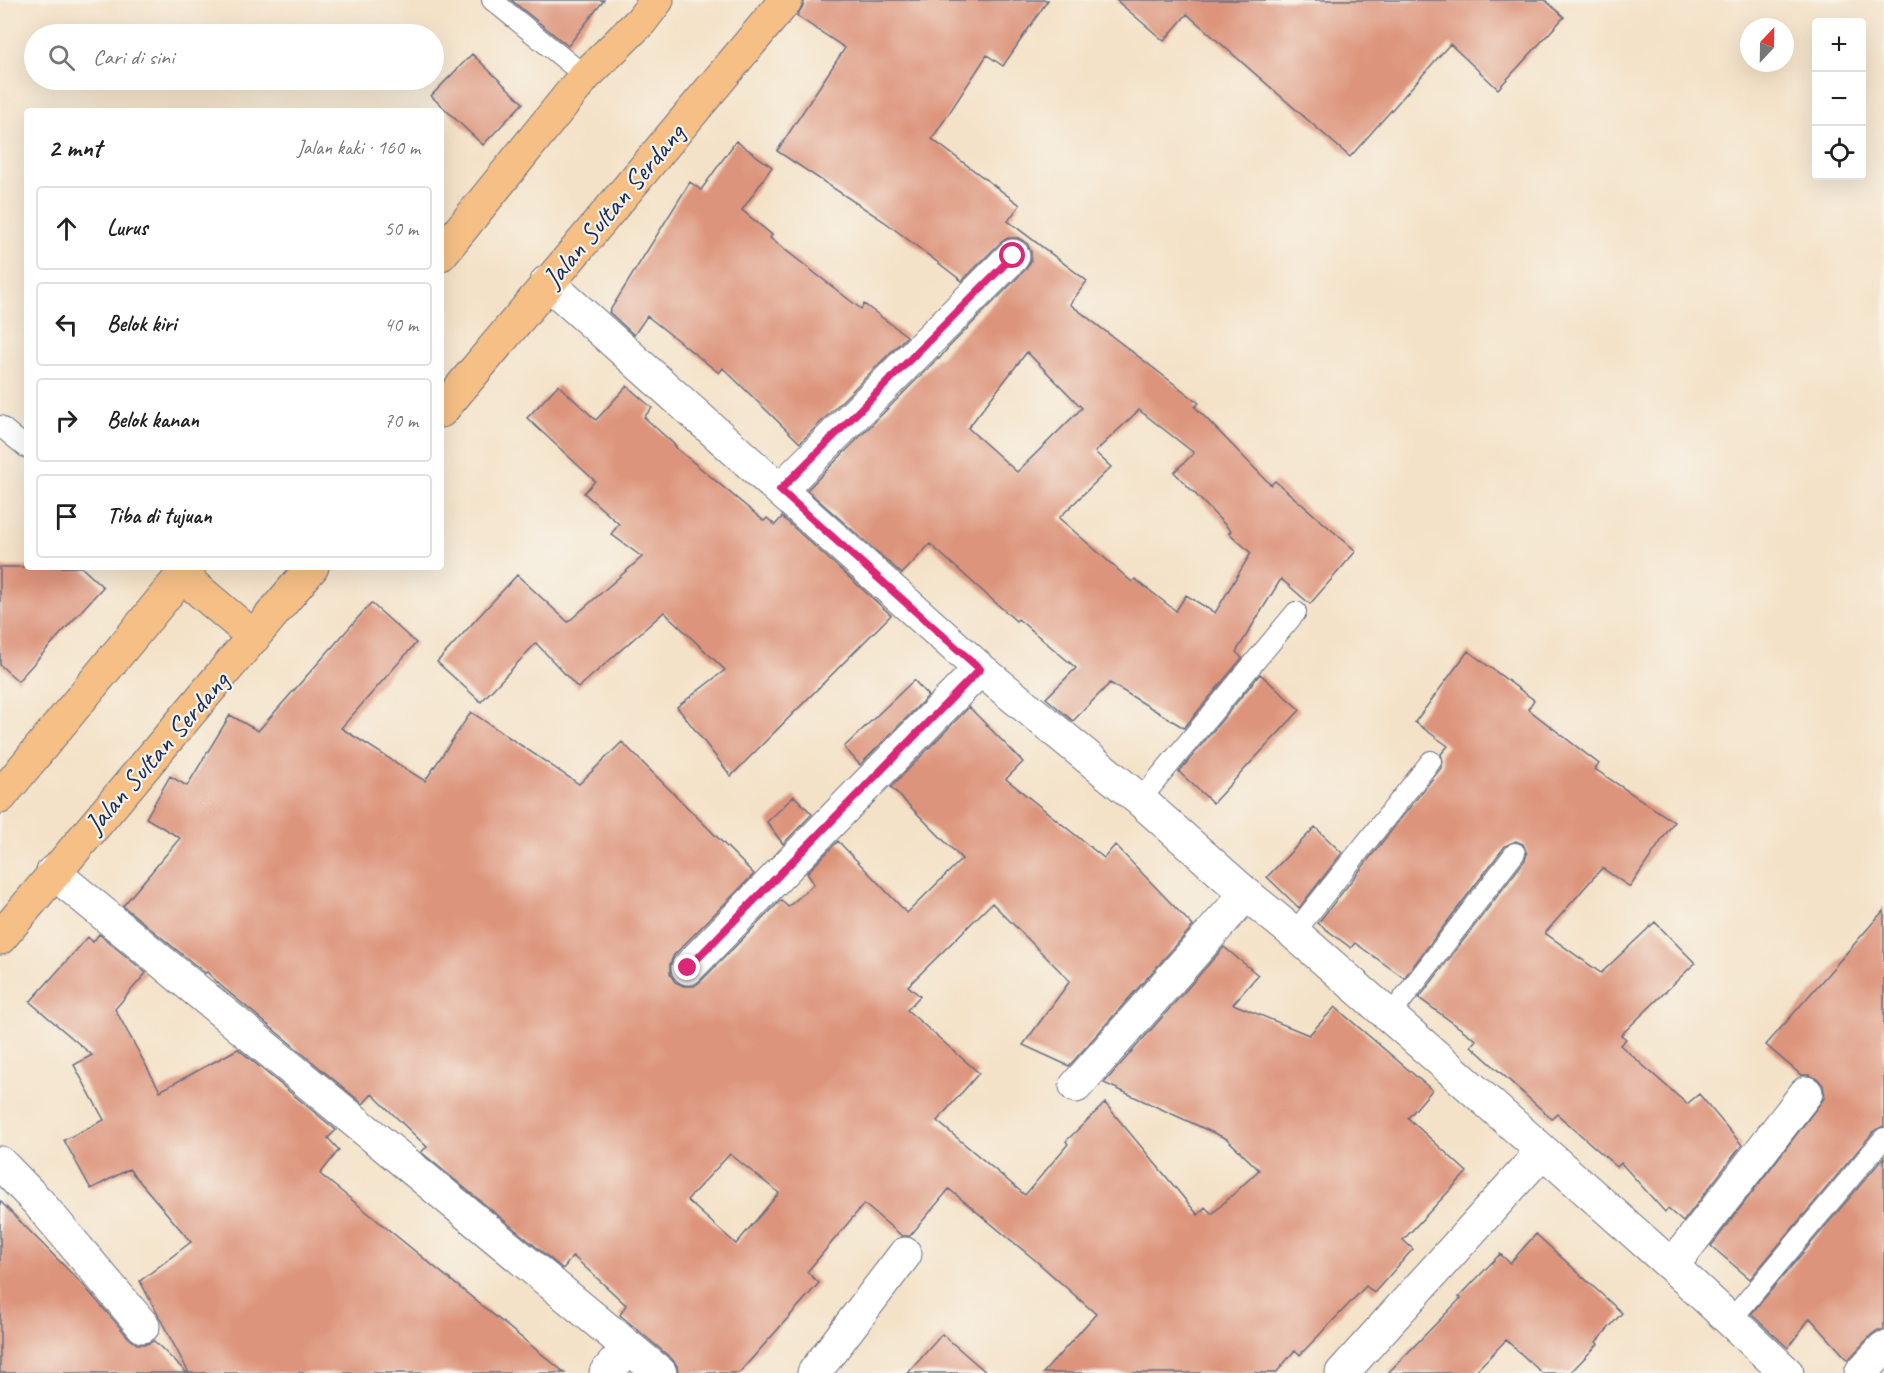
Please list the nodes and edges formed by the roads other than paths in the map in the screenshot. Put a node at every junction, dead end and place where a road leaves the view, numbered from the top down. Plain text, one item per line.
1 (492, 0) edge
2 (657, 0) edge
3 (786, 0) edge
4 (585, 76) junction
5 (444, 250) edge
6 (1013, 256) dead end
7 (547, 282) junction
8 (444, 407) edge
9 (0, 426) edge
10 (24, 446) edge
11 (780, 490) junction
12 (181, 570) edge
13 (310, 570) edge
14 (1296, 612) dead end
15 (254, 637) junction
16 (980, 669) junction
17 (1431, 761) dead end
18 (0, 797) edge
19 (1140, 800) junction
20 (1515, 853) dead end
21 (53, 872) junction
22 (1246, 894) junction
23 (1294, 933) junction
24 (0, 938) edge
25 (688, 968) dead end
26 (1389, 1017) junction
27 (1076, 1086) dead end
28 (1806, 1093) dead end
29 (1884, 1138) edge
30 (1542, 1152) junction
31 (0, 1162) edge
32 (905, 1254) dead end
33 (1671, 1266) junction
34 (1730, 1321) junction
35 (143, 1326) dead end
36 (628, 1348) junction
37 (1884, 1348) edge
38 (606, 1373) edge
39 (660, 1373) edge
40 (814, 1373) edge
41 (1342, 1373) edge
42 (1787, 1373) edge
43 (1861, 1373) edge

1 - 4 lane
2 - 4 highway
3 - 7 highway, Jalan Sultan Serdang
4 - 5 highway
6 - 11 street
7 - 8 highway, Jalan Sultan Serdang
7 - 11 street
9 - 10 lane
11 - 16 street
12 - 15 highway
12 - 18 highway
13 - 15 highway, Jalan Sultan Serdang
14 - 19 lane
15 - 21 highway, Jalan Sultan Serdang
16 - 19 street
16 - 25 street
17 - 23 lane
19 - 22 street
20 - 26 lane
21 - 24 highway, Jalan Sultan Serdang
21 - 36 street
22 - 23 street
22 - 27 street
23 - 26 street
26 - 30 street
28 - 33 street
29 - 34 lane
30 - 33 street
30 - 41 street
31 - 35 street
32 - 40 street
33 - 34 street
34 - 42 street
36 - 38 street
36 - 39 street
37 - 43 street

